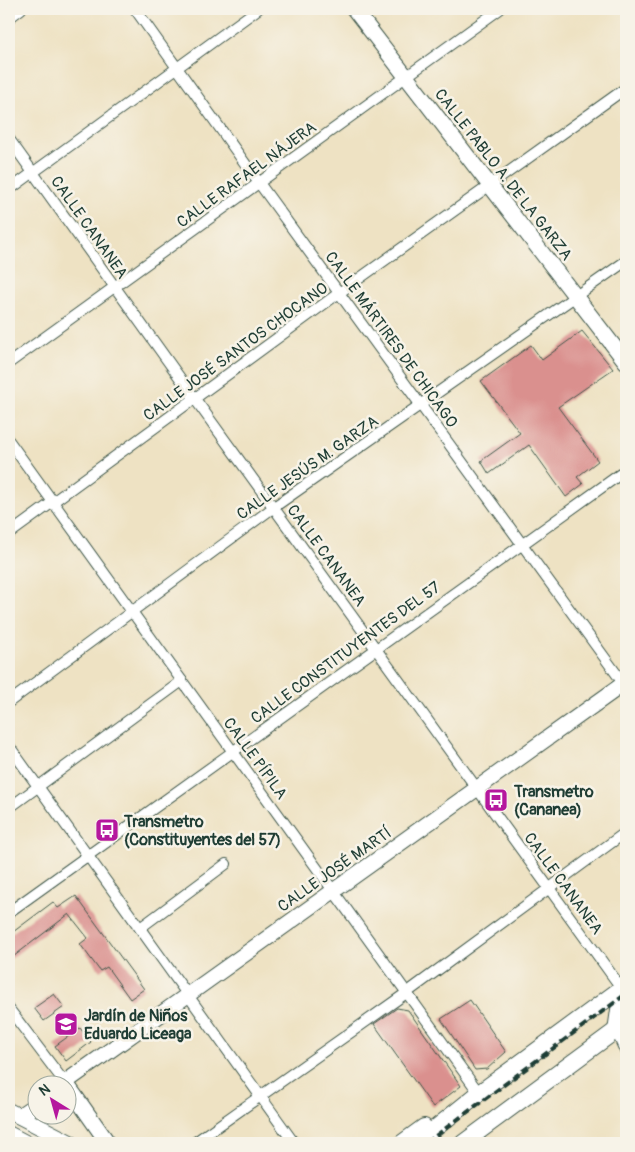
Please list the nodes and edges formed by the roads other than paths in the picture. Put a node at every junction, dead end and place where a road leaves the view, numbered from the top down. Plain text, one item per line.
1 (22, 9) edge
2 (135, 9) edge
3 (258, 9) edge
4 (354, 9) edge
5 (500, 9) edge
6 (9, 18) edge
7 (177, 67) junction
8 (406, 76) junction
9 (626, 88) edge
10 (9, 139) edge
11 (33, 172) junction
12 (259, 183) junction
13 (490, 184) junction
14 (9, 190) edge
15 (626, 261) edge
16 (115, 287) junction
17 (339, 293) junction
18 (576, 296) junction
19 (626, 362) edge
20 (9, 363) edge
21 (195, 399) junction
22 (422, 405) junction
23 (9, 441) edge
24 (626, 470) edge
25 (53, 502) junction
26 (274, 507) junction
27 (9, 534) edge
28 (523, 544) junction
29 (132, 612) junction
30 (376, 649) junction
31 (182, 682) junction
32 (625, 684) edge
33 (9, 702) edge
34 (9, 746) edge
35 (233, 751) junction
36 (38, 787) junction
37 (478, 789) junction
38 (9, 808) edge
39 (626, 832) edge
40 (87, 856) junction
41 (226, 864) dead end
42 (550, 888) junction
43 (333, 890) junction
44 (9, 912) edge
45 (140, 928) junction
46 (624, 987) edge
47 (406, 994) junction
48 (188, 995) junction
49 (9, 1009) edge
50 (621, 1027) edge
51 (626, 1053) edge
52 (58, 1074) edge
53 (78, 1075) edge
54 (479, 1094) junction
55 (261, 1096) junction
56 (78, 1102) edge
57 (28, 1108) edge
58 (12, 1116) edge
59 (496, 1119) junction
60 (9, 1134) edge
61 (26, 1143) edge
62 (71, 1143) edge
63 (108, 1143) edge
64 (194, 1143) edge
65 (294, 1143) edge
66 (402, 1143) edge
67 (417, 1143) edge
68 (463, 1143) edge
69 (478, 1143) edge

1 - 6 street
2 - 7 street, CALLE MÁRTIRES DE CHICAGO
3 - 7 street
4 - 8 street, CALLE PABLO A. DE LA GARZA
5 - 8 street, CALLE RAFAEL NÁJERA
7 - 11 street
7 - 12 street, CALLE MÁRTIRES DE CHICAGO
8 - 12 street, CALLE RAFAEL NÁJERA
8 - 13 street, CALLE PABLO A. DE LA GARZA
9 - 13 street, CALLE JOSÉ SANTOS CHOCANO
10 - 11 street, CALLE CANANEA
11 - 14 street
11 - 16 street, CALLE CANANEA
12 - 16 street, CALLE RAFAEL NÁJERA
12 - 17 street, CALLE MÁRTIRES DE CHICAGO
13 - 17 street, CALLE JOSÉ SANTOS CHOCANO
13 - 18 street, CALLE PABLO A. DE LA GARZA
15 - 18 street, CALLE JESÚS M. GARZA
16 - 20 street, CALLE RAFAEL NÁJERA
16 - 21 street, CALLE CANANEA
17 - 21 street, CALLE JOSÉ SANTOS CHOCANO
17 - 22 street, CALLE MÁRTIRES DE CHICAGO
18 - 19 street, CALLE PABLO A. DE LA GARZA
18 - 22 street, CALLE JESÚS M. GARZA
21 - 25 street, CALLE JOSÉ SANTOS CHOCANO
21 - 26 street, CALLE CANANEA
22 - 26 street, CALLE JESÚS M. GARZA
22 - 28 street, CALLE MÁRTIRES DE CHICAGO
23 - 25 street, CALLE PÍPILA
24 - 28 street, CALLE CONSTITUYENTES DEL 57
25 - 27 street, CALLE JOSÉ SANTOS CHOCANO
25 - 29 street, CALLE PÍPILA
26 - 29 street, CALLE JESÚS M. GARZA
26 - 30 street, CALLE CANANEA
28 - 30 street, CALLE CONSTITUYENTES DEL 57
28 - 32 street, CALLE MÁRTIRES DE CHICAGO
29 - 31 street, CALLE PÍPILA
29 - 33 street, CALLE JESÚS M. GARZA
30 - 35 street, CALLE CONSTITUYENTES DEL 57
30 - 37 street, CALLE CANANEA
31 - 35 street, CALLE PÍPILA
31 - 36 street
32 - 37 street, CALLE JOSÉ MARTÍ
34 - 36 street
35 - 40 street, CALLE CONSTITUYENTES DEL 57
35 - 43 street, CALLE PÍPILA
36 - 38 street
36 - 40 street
37 - 42 street, CALLE CANANEA
37 - 43 street, CALLE JOSÉ MARTÍ
39 - 42 street
40 - 44 street, CALLE CONSTITUYENTES DEL 57
40 - 45 street
41 - 45 street
42 - 46 street, CALLE CANANEA
42 - 47 street
43 - 47 street, CALLE PÍPILA
43 - 48 street, CALLE JOSÉ MARTÍ
45 - 48 street
46 - 50 main road
46 - 54 main road
47 - 54 street, CALLE PÍPILA
47 - 55 street
48 - 53 street, CALLE JOSÉ MARTÍ
48 - 55 street
49 - 52 street
50 - 51 street
50 - 59 main road
54 - 66 main road
54 - 67 main road
55 - 64 street
55 - 65 street
56 - 63 street
57 - 58 street
58 - 62 street
59 - 68 main road
59 - 69 main road
60 - 61 street

